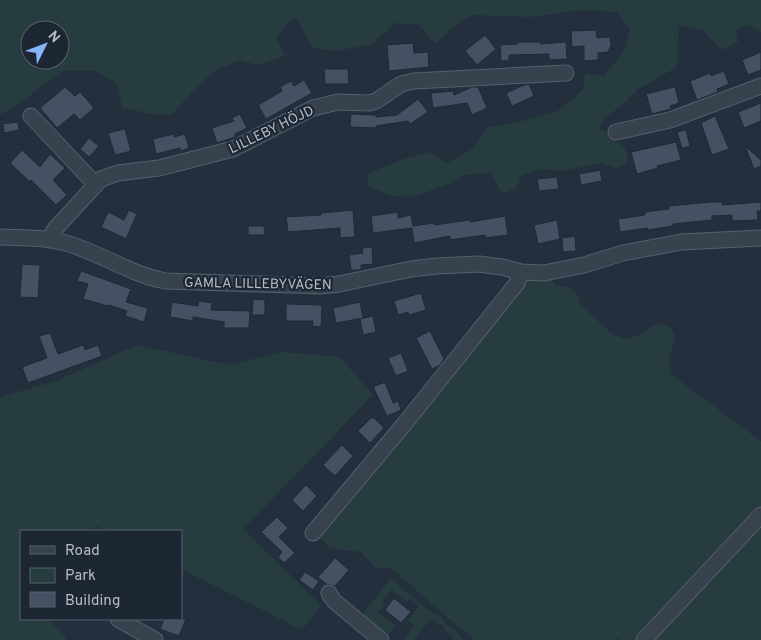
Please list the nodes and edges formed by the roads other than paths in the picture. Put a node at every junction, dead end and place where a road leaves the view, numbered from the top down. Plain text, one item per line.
1 (566, 74) dead end
2 (761, 86) edge
3 (32, 116) dead end
4 (616, 132) dead end
5 (96, 185) junction
6 (1, 238) edge
7 (761, 238) edge
8 (49, 240) junction
9 (521, 272) junction
10 (761, 515) edge
11 (314, 533) dead end
12 (328, 593) dead end
13 (120, 620) edge
14 (155, 640) edge
15 (381, 640) edge
16 (644, 640) edge

1 - 5 street, LILLEBY HÖJD
2 - 4 street
3 - 5 street
5 - 8 street, LILLEBY HÖJD
6 - 8 street, GAMLA LILLEBYVÄGEN
7 - 9 street, GAMLA LILLEBYVÄGEN
8 - 9 street, GAMLA LILLEBYVÄGEN
9 - 11 street
10 - 16 street
12 - 15 street
13 - 14 street

